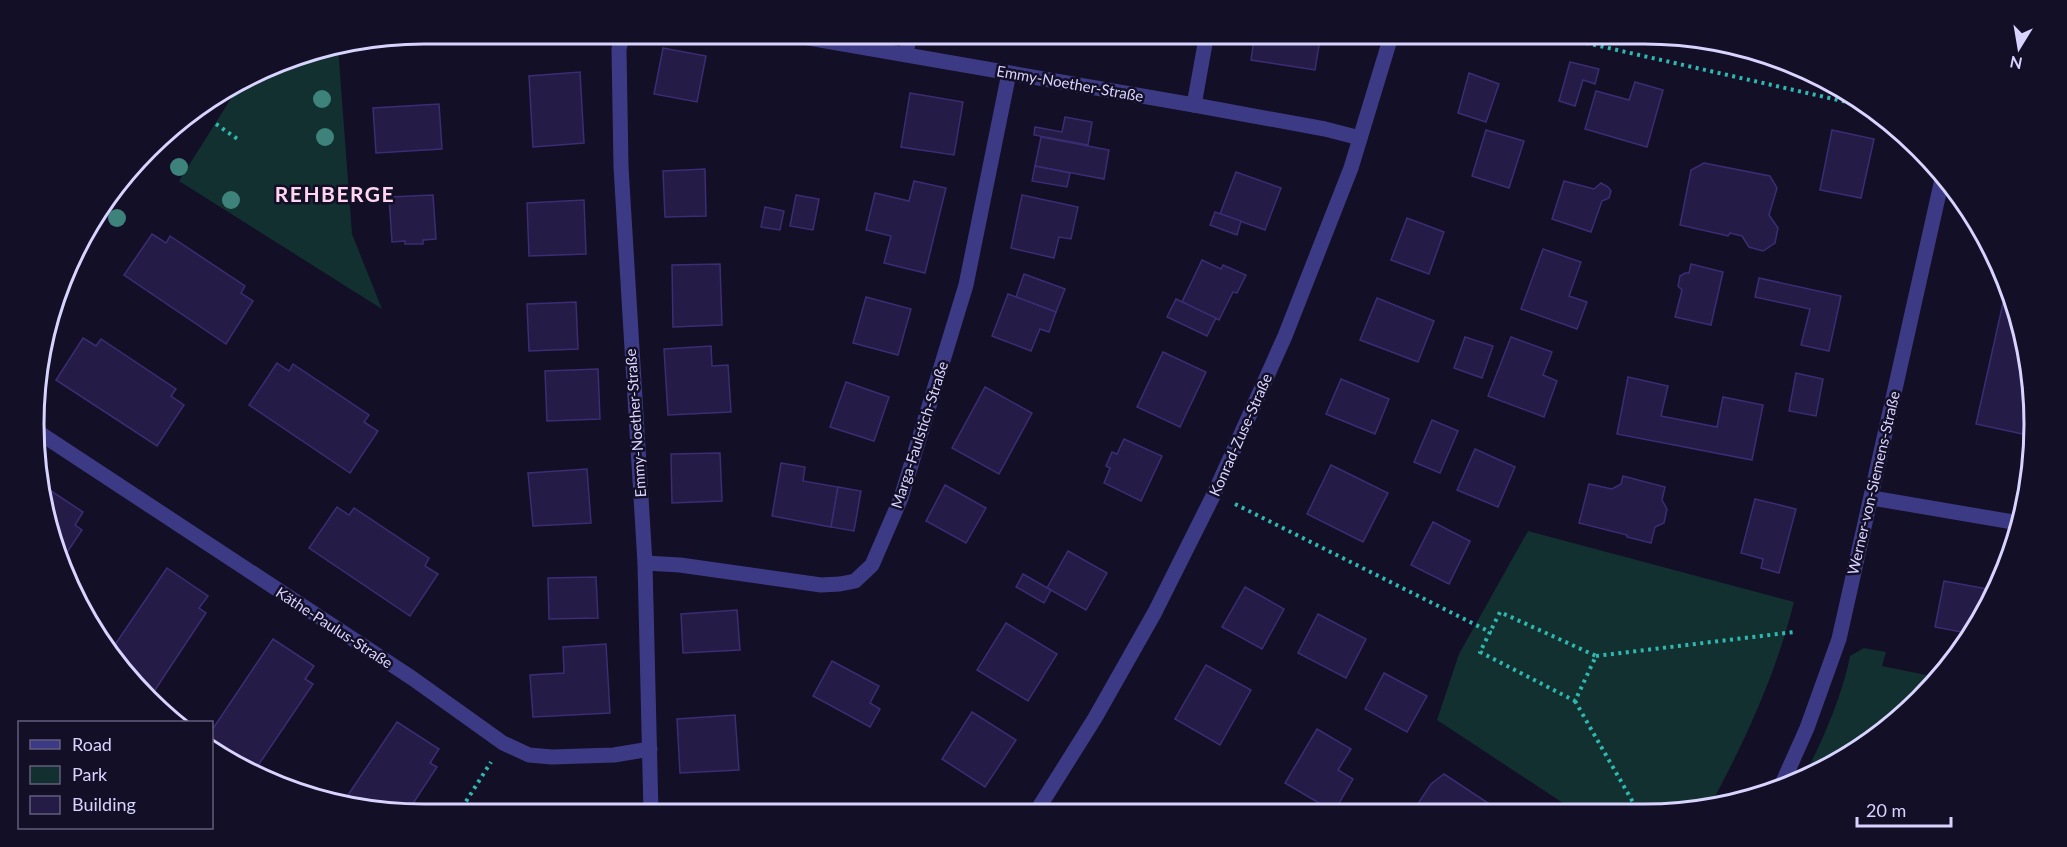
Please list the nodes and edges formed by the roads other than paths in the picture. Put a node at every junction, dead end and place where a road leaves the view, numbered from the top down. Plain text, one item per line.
1 (620, 44) edge
2 (846, 44) edge
3 (908, 44) edge
4 (1205, 44) edge
5 (1389, 44) edge
6 (906, 54) junction
7 (1009, 73) junction
8 (1194, 105) junction
9 (1360, 138) junction
10 (1940, 187) edge
11 (44, 436) edge
12 (1872, 498) junction
13 (2011, 522) edge
14 (645, 563) junction
15 (650, 749) junction
16 (1785, 776) edge
17 (651, 804) edge
18 (1041, 804) edge

1 - 14 street, Emmy-Noether-Straße
2 - 6 street, Emmy-Noether-Straße
3 - 6 street
4 - 8 street
5 - 9 street, Konrad-Zuse-Straße
6 - 7 street, Emmy-Noether-Straße
7 - 8 street, Emmy-Noether-Straße
7 - 14 street, Marga-Faulstich-Straße
8 - 9 street, Emmy-Noether-Straße
9 - 18 street, Konrad-Zuse-Straße
10 - 12 street, Werner-von-Siemens-Straße
11 - 15 street, Käthe-Paulus-Straße
12 - 13 street
12 - 16 street, Werner-von-Siemens-Straße
14 - 15 street, Emmy-Noether-Straße
15 - 17 street, Emmy-Noether-Straße

